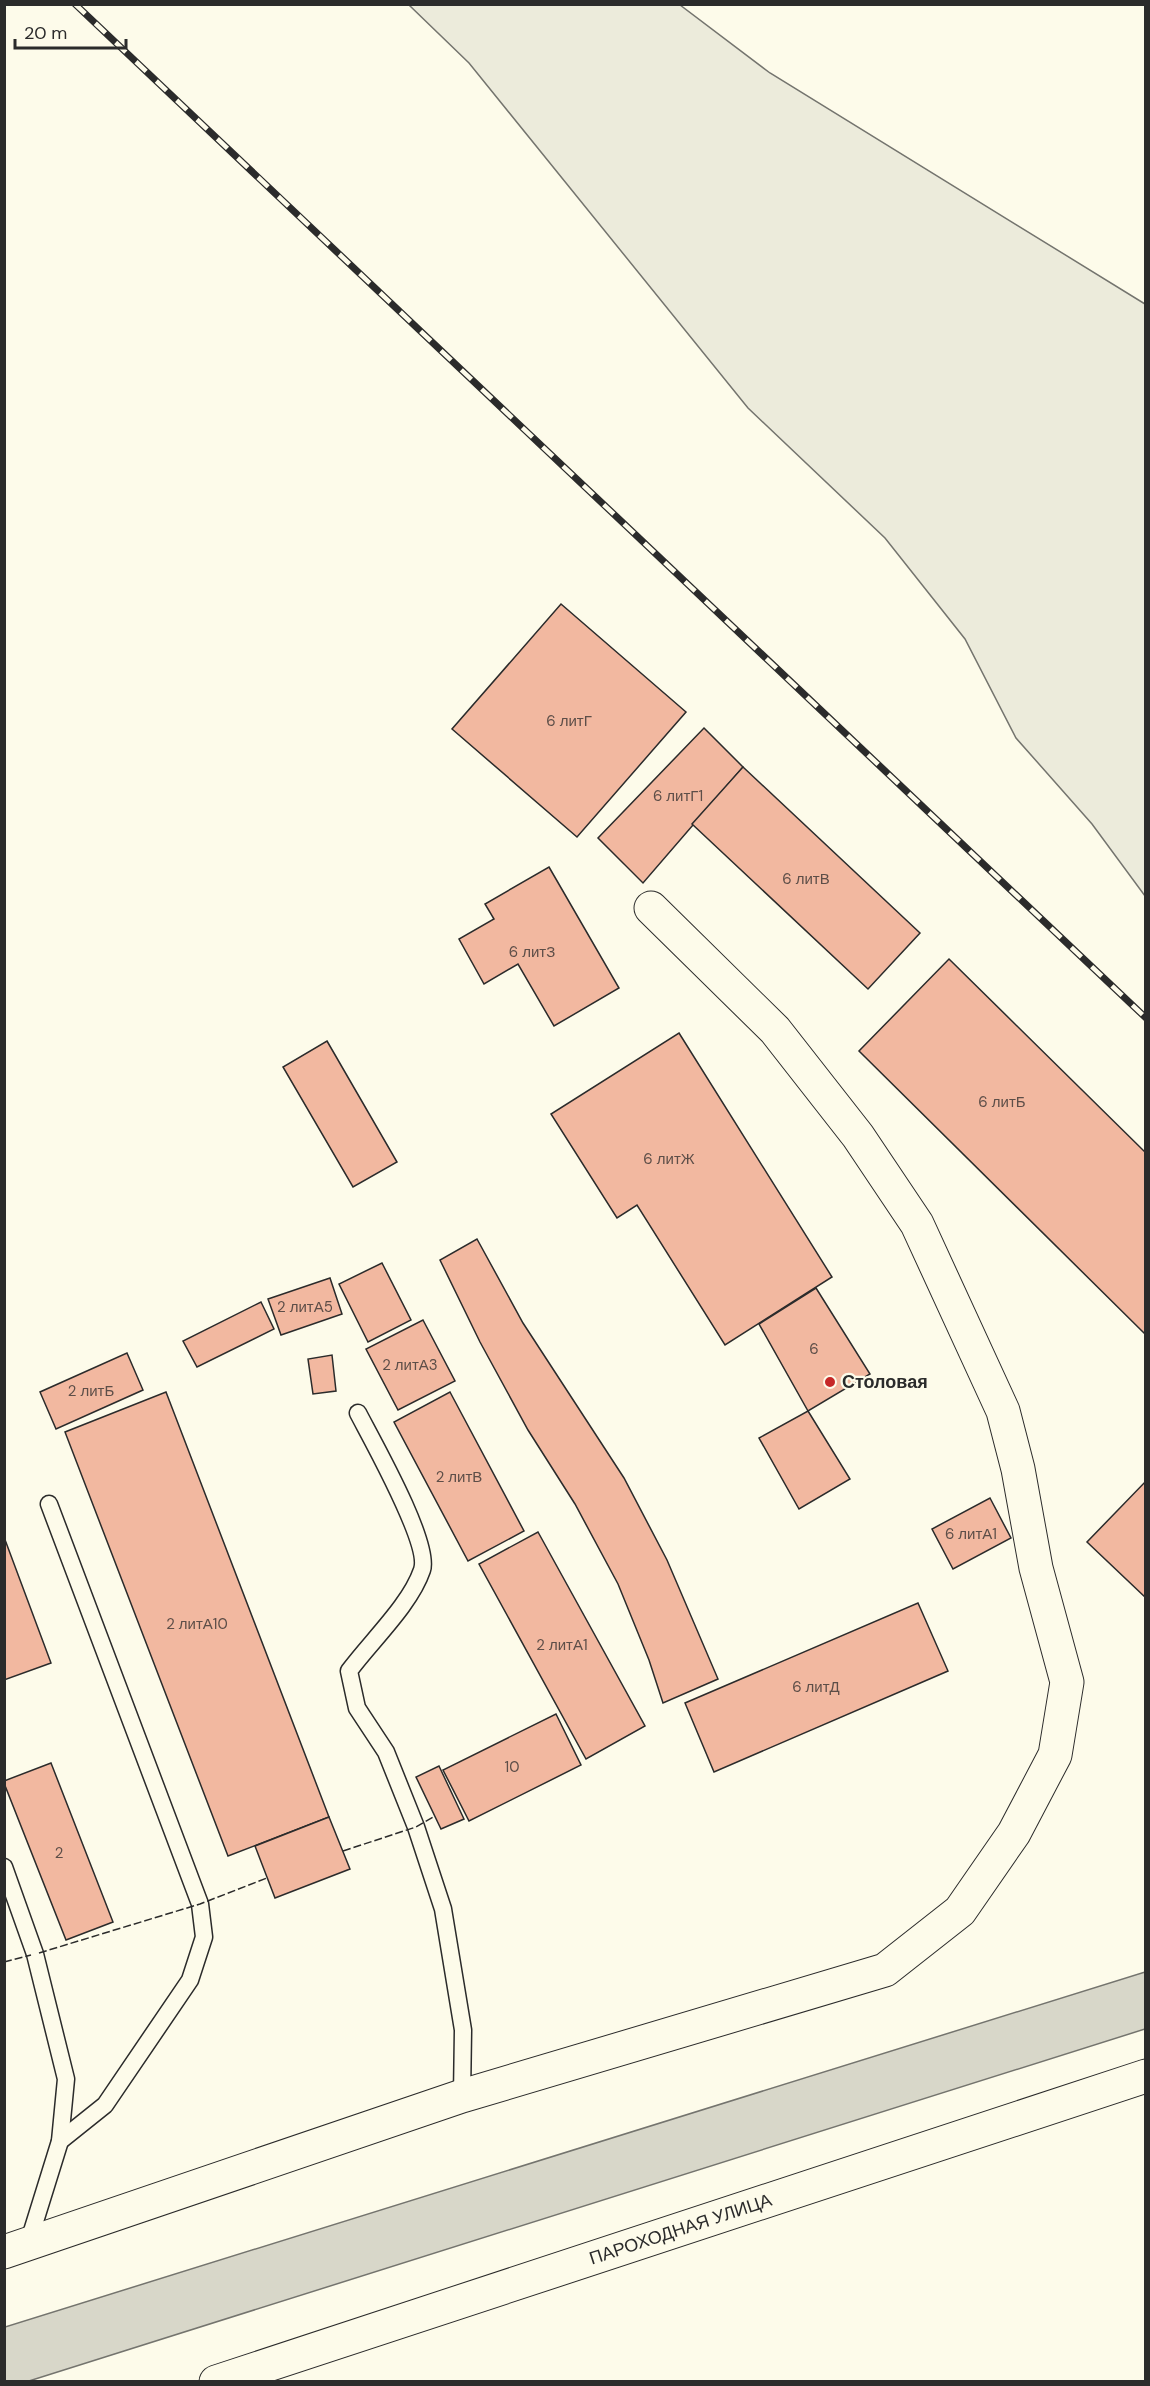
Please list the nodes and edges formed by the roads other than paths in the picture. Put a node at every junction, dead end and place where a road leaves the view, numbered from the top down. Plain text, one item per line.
1 (651, 908) dead end
2 (358, 1413) dead end
3 (49, 1504) dead end
4 (4, 1867) edge
5 (1146, 2076) edge
6 (462, 2096) junction
7 (60, 2140) junction
8 (16, 2248) edge
9 (216, 2382) edge

1 - 6 street
2 - 6 lane
3 - 7 lane
4 - 7 lane
5 - 9 street, ПАРОХОДНАЯ УЛИЦА
6 - 8 street
7 - 8 lane

